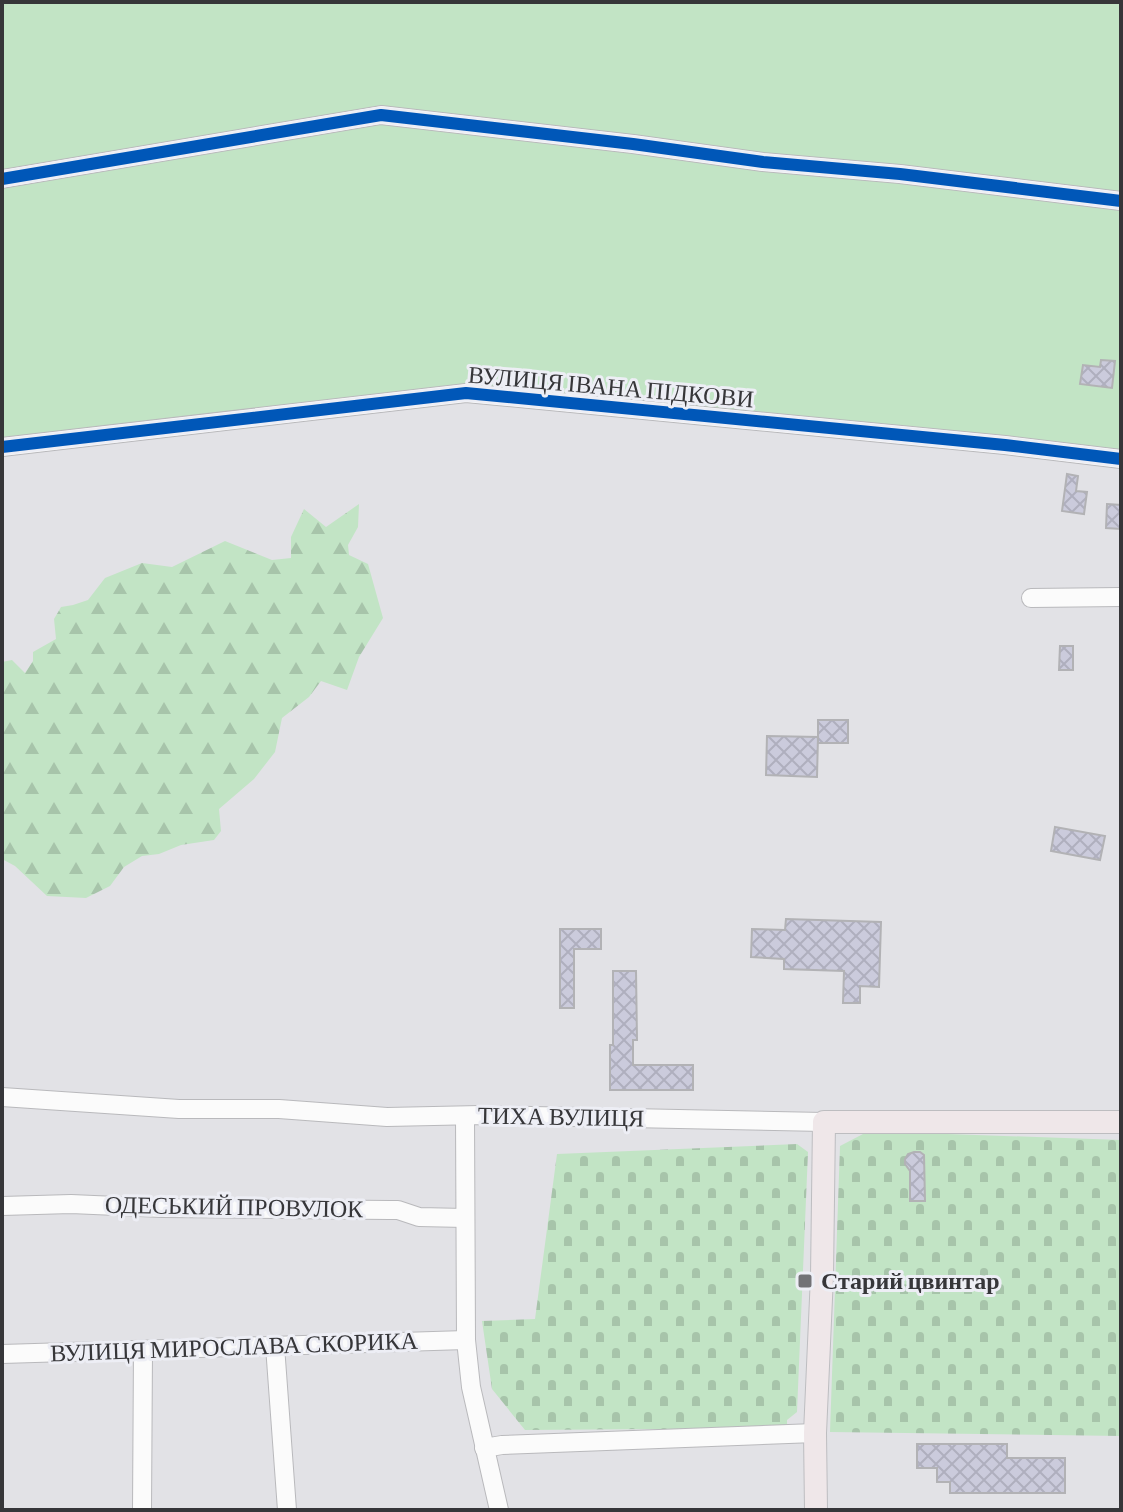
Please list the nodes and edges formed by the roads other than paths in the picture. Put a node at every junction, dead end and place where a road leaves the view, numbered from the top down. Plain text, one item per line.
1 (2, 179) edge
2 (1121, 201) edge
3 (2, 447) edge
4 (1121, 459) edge
5 (1121, 597) edge
6 (1031, 598) dead end
7 (2, 1097) edge
8 (465, 1116) junction
9 (824, 1122) junction
10 (1121, 1122) edge
11 (2, 1206) edge
12 (465, 1218) junction
13 (466, 1340) junction
14 (275, 1346) junction
15 (143, 1350) junction
16 (2, 1354) edge
17 (815, 1433) junction
18 (484, 1448) junction
19 (142, 1510) edge
20 (287, 1510) edge
21 (499, 1510) edge
22 (816, 1510) edge

1 - 2 street
3 - 4 street, ВУЛИЦЯ ІВАНА ПІДКОВИ
5 - 6 street
7 - 8 street, ТИХА ВУЛИЦЯ
8 - 9 street, ТИХА ВУЛИЦЯ
8 - 12 street
9 - 10 main road, ТИХА ВУЛИЦЯ
9 - 17 main road
11 - 12 street, ОДЕСЬКИЙ ПРОВУЛОК
12 - 13 street
13 - 14 street, ВУЛИЦЯ МИРОСЛАВА СКОРИКА
13 - 18 street
14 - 15 street, ВУЛИЦЯ МИРОСЛАВА СКОРИКА
14 - 20 street
15 - 16 street, ВУЛИЦЯ МИРОСЛАВА СКОРИКА
15 - 19 street
17 - 18 street
17 - 22 main road
18 - 21 street

